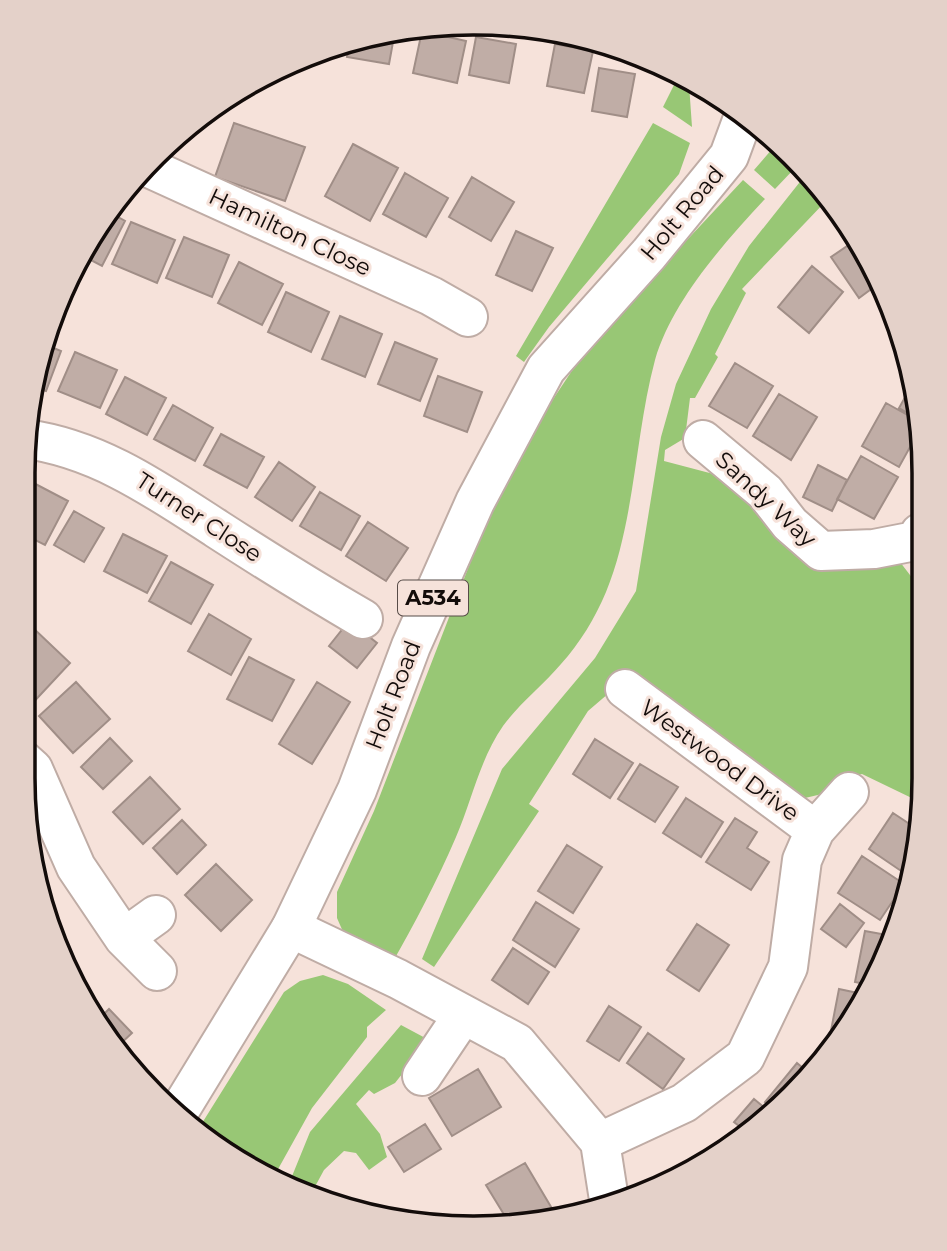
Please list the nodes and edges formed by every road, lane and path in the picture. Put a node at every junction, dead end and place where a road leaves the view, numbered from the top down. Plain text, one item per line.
1 (740, 126) edge
2 (156, 171) edge
3 (468, 317) dead end
4 (36, 440) edge
5 (703, 440) dead end
6 (912, 542) edge
7 (363, 619) dead end
8 (625, 690) dead end
9 (35, 774) edge
10 (849, 792) dead end
11 (815, 830) junction
12 (156, 915) dead end
13 (290, 928) junction
14 (124, 938) junction
15 (157, 971) dead end
16 (463, 1014) junction
17 (422, 1076) dead end
18 (182, 1106) edge
19 (600, 1142) junction
20 (608, 1195) edge

1 - 13 street, Holt Road / A534
2 - 3 street, Hamilton Close
4 - 7 street, Turner Close
5 - 6 street, Sandy Way
8 - 11 street, Westwood Drive
9 - 14 street
10 - 11 street, Westwood Drive
11 - 19 street, Westwood Drive
12 - 14 street
13 - 16 street
13 - 18 street, Holt Road / A534
14 - 15 street
16 - 17 street
16 - 19 street
19 - 20 street

